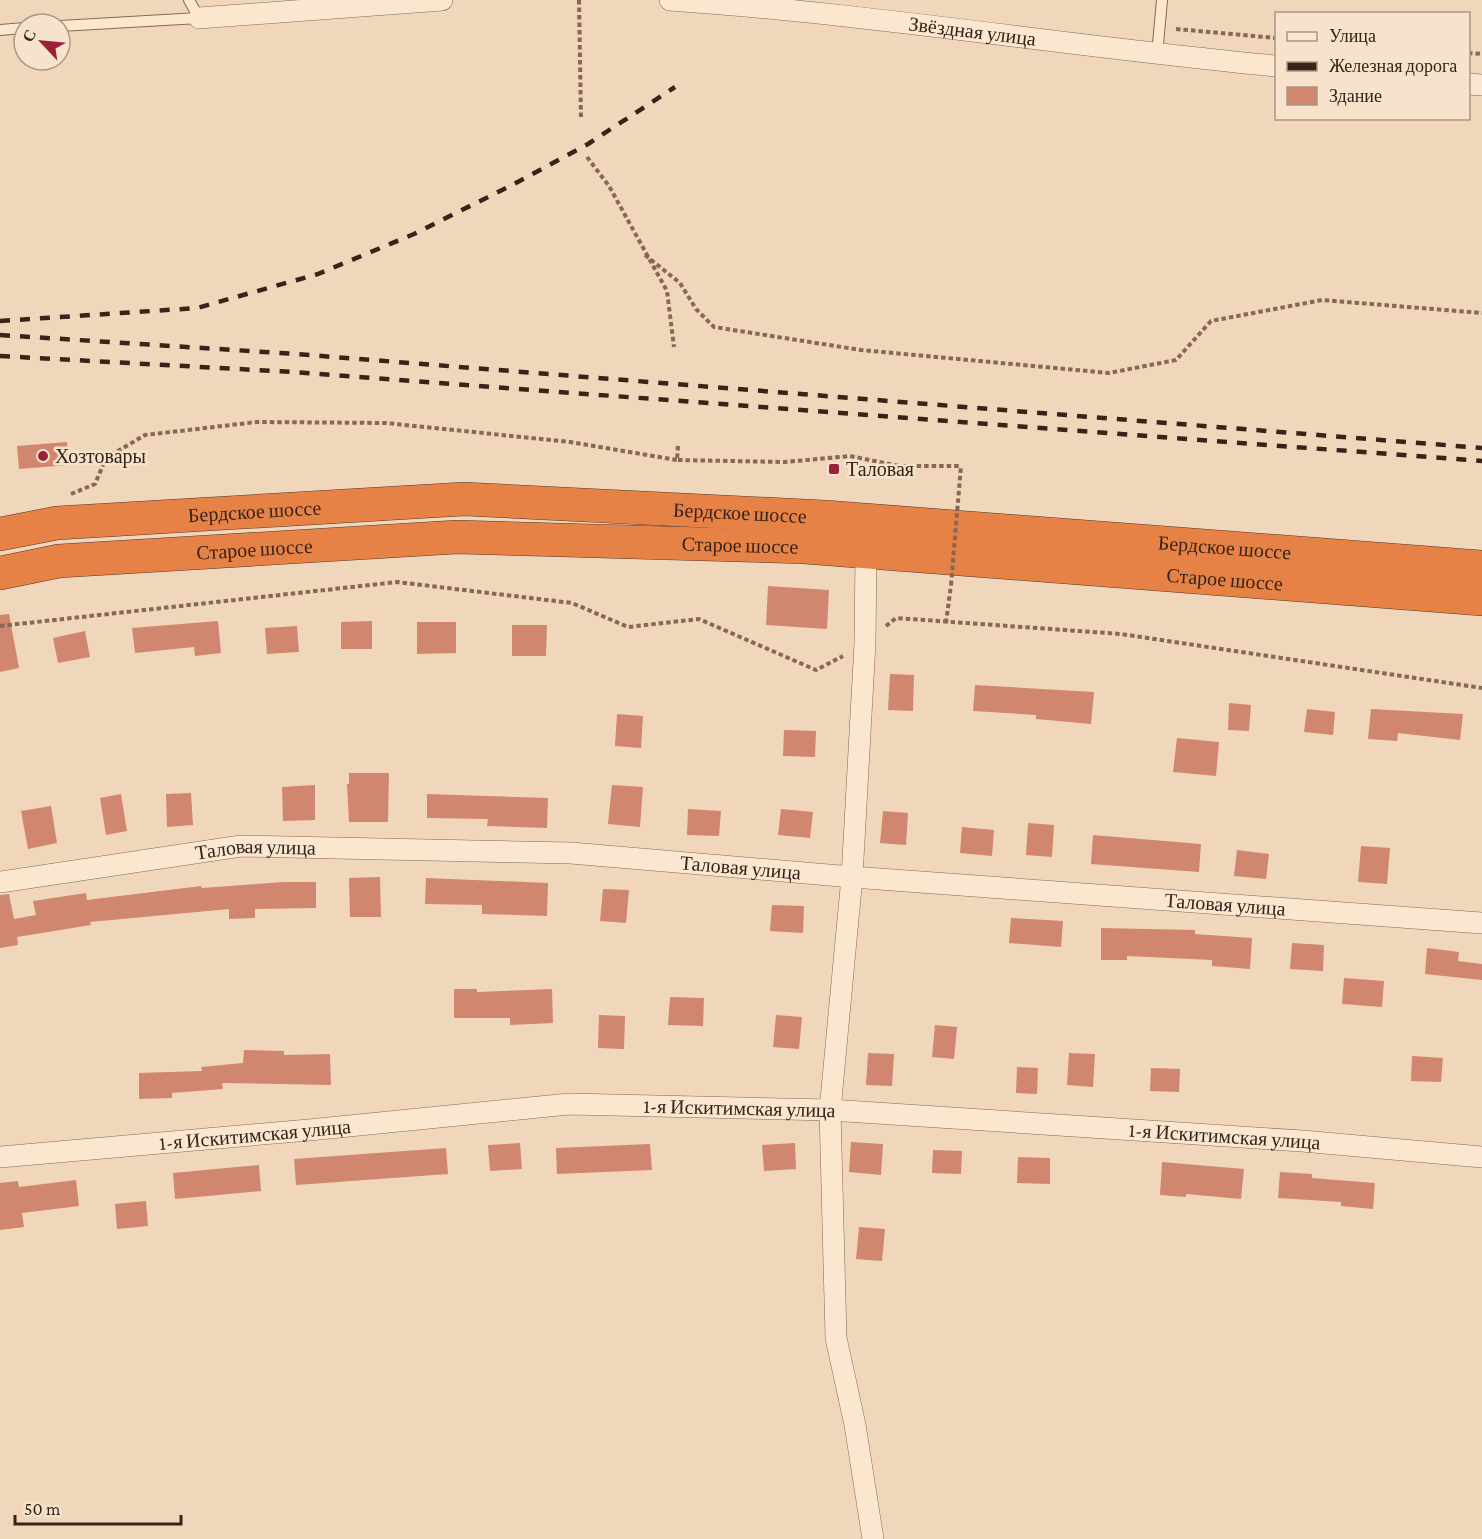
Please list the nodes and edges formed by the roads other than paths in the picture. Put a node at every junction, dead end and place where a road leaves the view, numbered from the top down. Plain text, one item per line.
1 (442, 0) edge
2 (670, 0) edge
3 (1162, 0) edge
4 (194, 9) edge
5 (72, 24) edge
6 (1157, 55) junction
7 (1275, 66) edge
8 (0, 534) edge
9 (866, 552) junction
10 (1482, 567) edge
11 (0, 573) edge
12 (1482, 599) edge
13 (852, 877) junction
14 (0, 882) edge
15 (1482, 923) edge
16 (830, 1110) junction
17 (0, 1157) edge
18 (1482, 1157) edge
19 (873, 1539) edge

1 - 4 street
2 - 6 street, Звёздная улица
3 - 6 lane
4 - 5 lane
6 - 7 street, Звёздная улица
8 - 10 highway, Бердское шоссе
9 - 11 highway, Старое шоссе
9 - 12 highway, Старое шоссе
9 - 13 street
13 - 14 street, Таловая улица
13 - 15 street, Таловая улица
13 - 16 street
16 - 17 street, 1-я Искитимская улица
16 - 18 street, 1-я Искитимская улица
16 - 19 street

